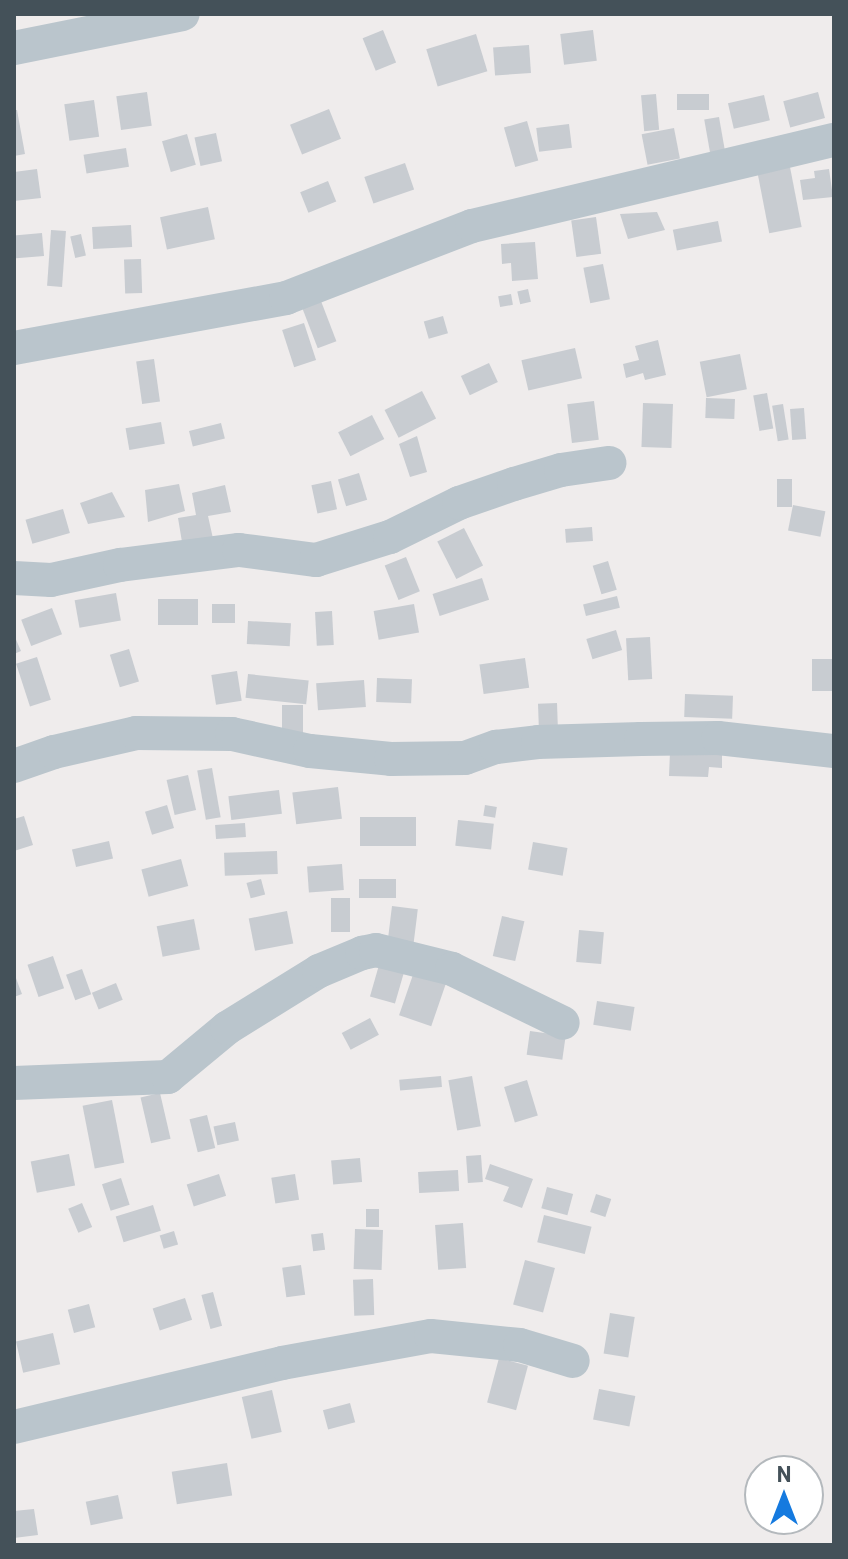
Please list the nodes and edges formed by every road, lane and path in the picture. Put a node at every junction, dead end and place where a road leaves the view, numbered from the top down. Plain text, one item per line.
1 (183, 14) edge
2 (14, 48) edge
3 (834, 140) edge
4 (14, 348) edge
5 (609, 463) dead end
6 (14, 578) edge
7 (834, 751) edge
8 (14, 766) edge
9 (563, 1023) dead end
10 (14, 1083) edge
11 (573, 1361) dead end
12 (14, 1427) edge

1 - 2 street
3 - 4 street
5 - 6 street
7 - 8 street
9 - 10 street
11 - 12 street

